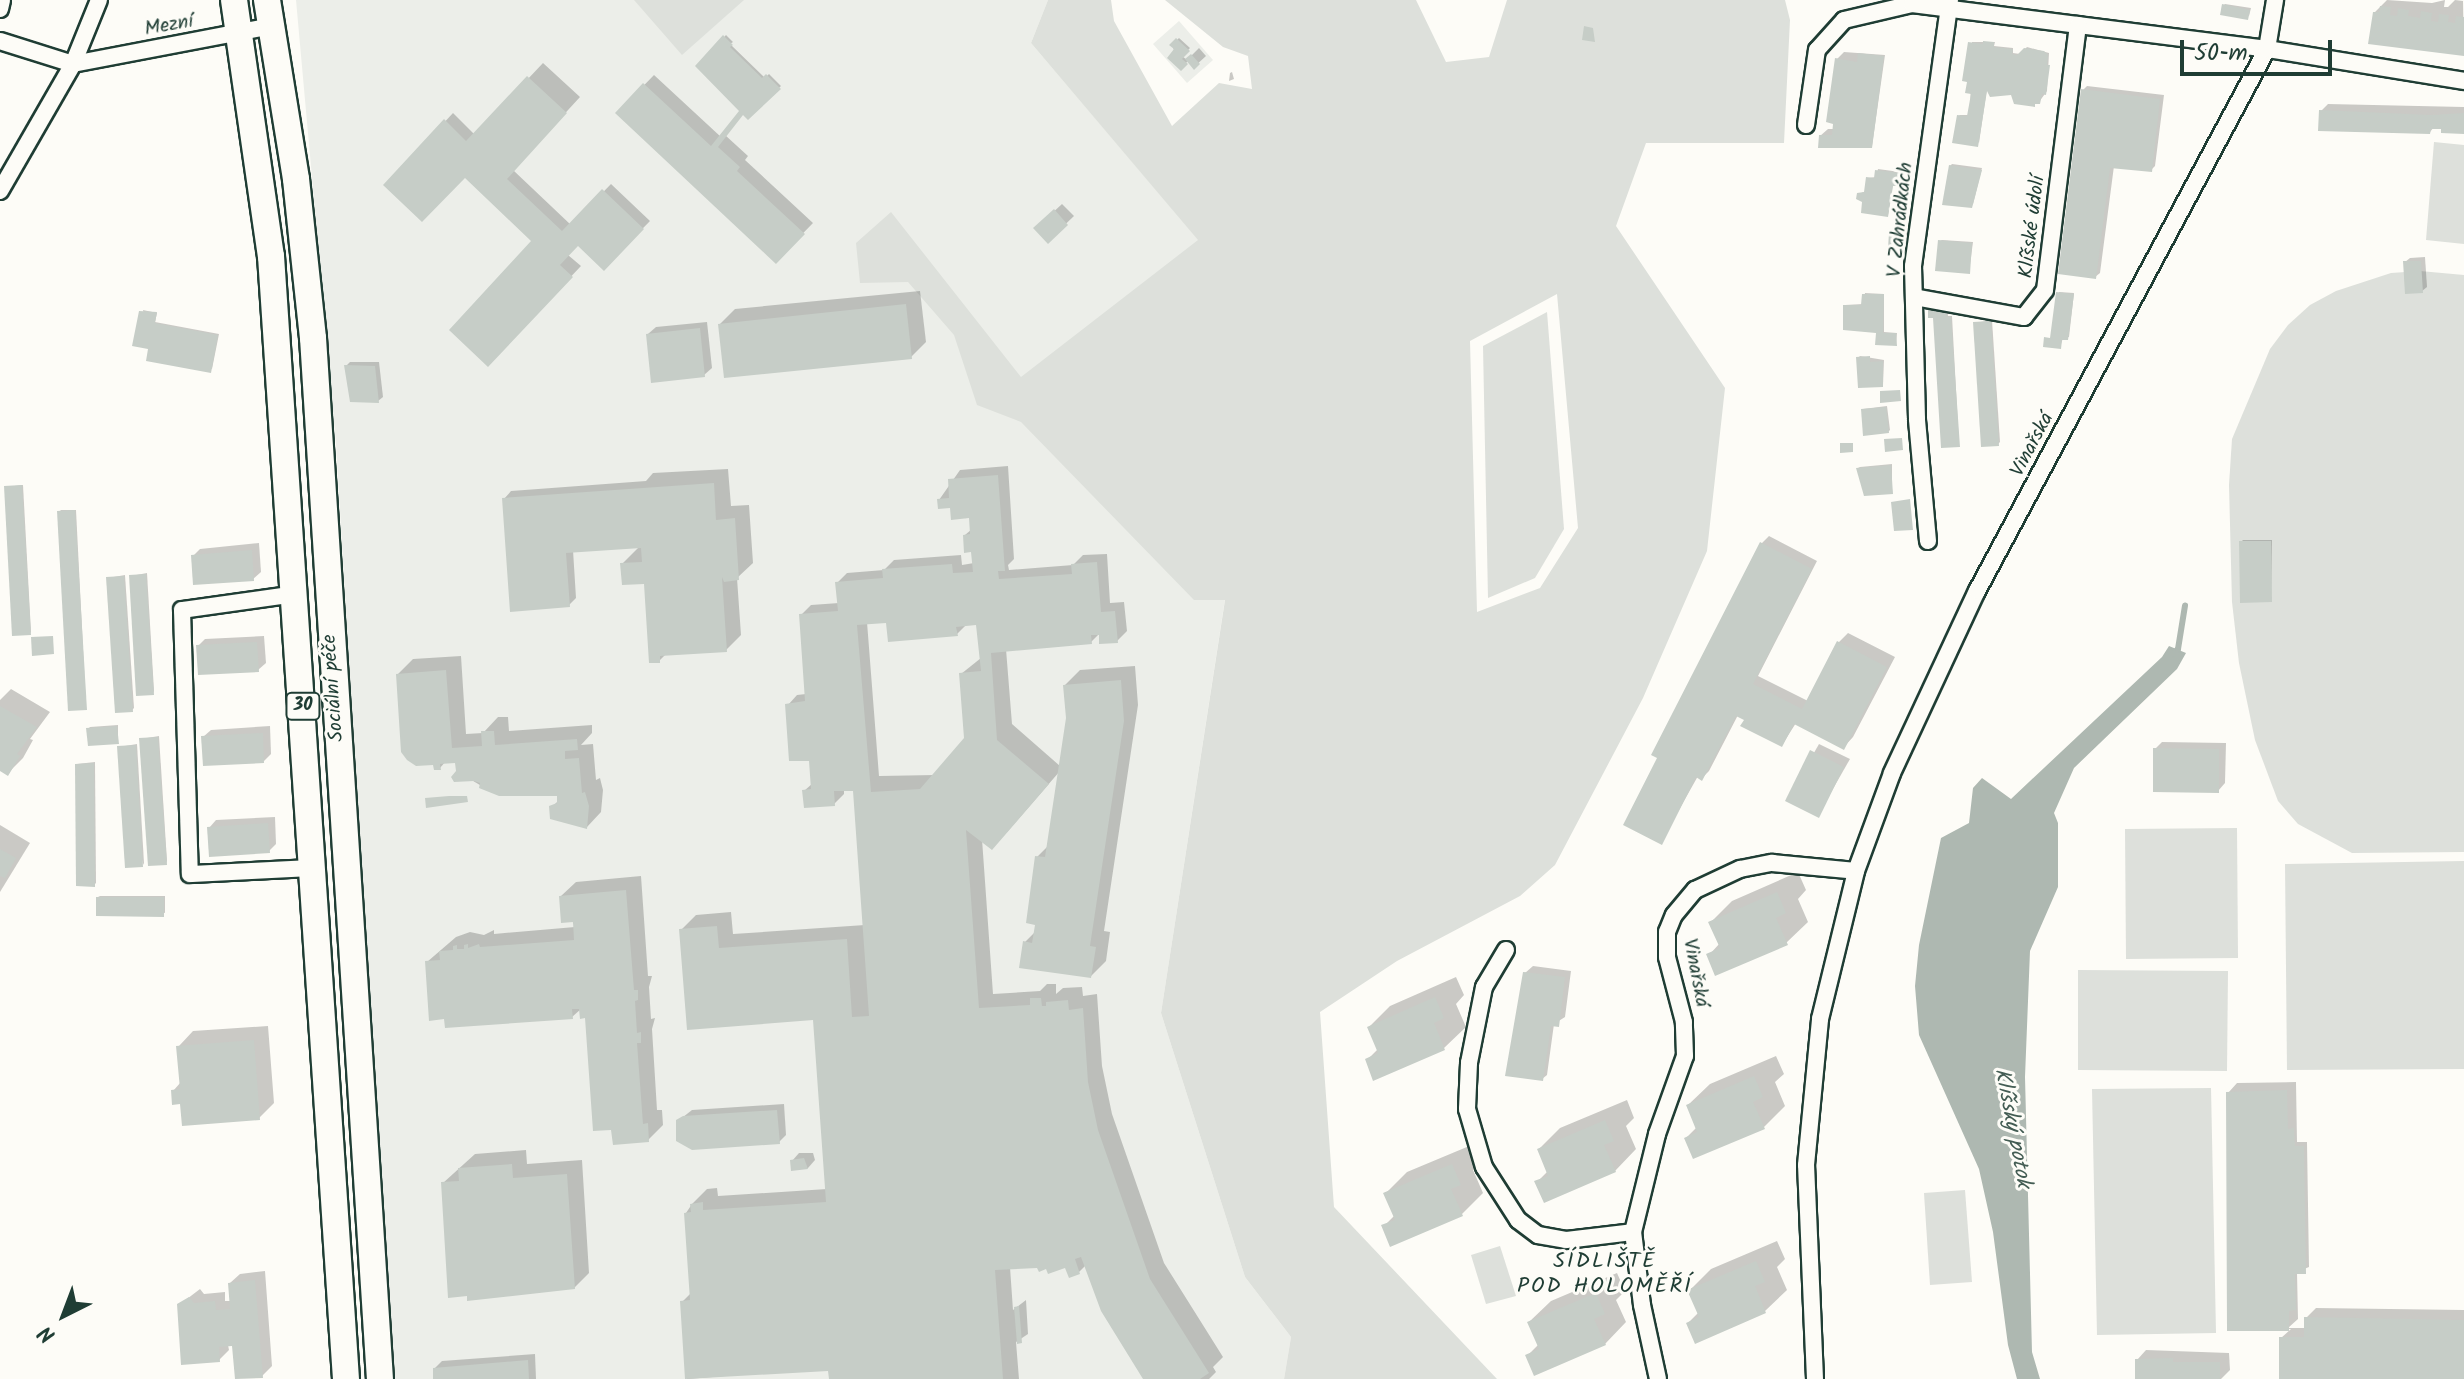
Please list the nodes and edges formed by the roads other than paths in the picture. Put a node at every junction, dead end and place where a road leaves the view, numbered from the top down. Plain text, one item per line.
1 (2, 0) edge
2 (99, 0) edge
3 (234, 0) edge
4 (267, 0) edge
5 (2275, 0) edge
6 (1950, 4) edge
7 (0, 9) edge
8 (2078, 25) junction
9 (272, 26) junction
10 (240, 34) junction
11 (0, 41) edge
12 (2267, 49) junction
13 (73, 64) junction
14 (2464, 81) edge
15 (1806, 125) dead end
16 (0, 191) edge
17 (1914, 297) junction
18 (1928, 541) dead end
19 (296, 594) junction
20 (313, 868) junction
21 (1856, 871) junction
22 (1506, 950) dead end
23 (1633, 1232) junction
24 (346, 1379) edge
25 (380, 1379) edge
26 (1658, 1379) edge
27 (1815, 1379) edge

1 - 7 street
2 - 13 street
3 - 10 main road, Sociální péče / 30
4 - 9 main road, Sociální péče / 30
5 - 12 street, Vinařská
6 - 8 street
6 - 15 street
6 - 17 street, V Zahrádkách
8 - 12 street
8 - 17 street, Klíšské údolí
9 - 10 street, Mezní
9 - 25 main road, Sociální péče / 30
10 - 13 street, Mezní
10 - 19 main road, Sociální péče / 30
11 - 13 street
12 - 14 street
12 - 21 street, Vinařská
13 - 16 street
17 - 18 street, V Zahrádkách
19 - 20 main road, Sociální péče / 30
19 - 20 street
20 - 24 main road, Sociální péče / 30
21 - 23 street, Vinařská
21 - 27 street, Vinařská
22 - 23 street
23 - 26 street, Vinařská

